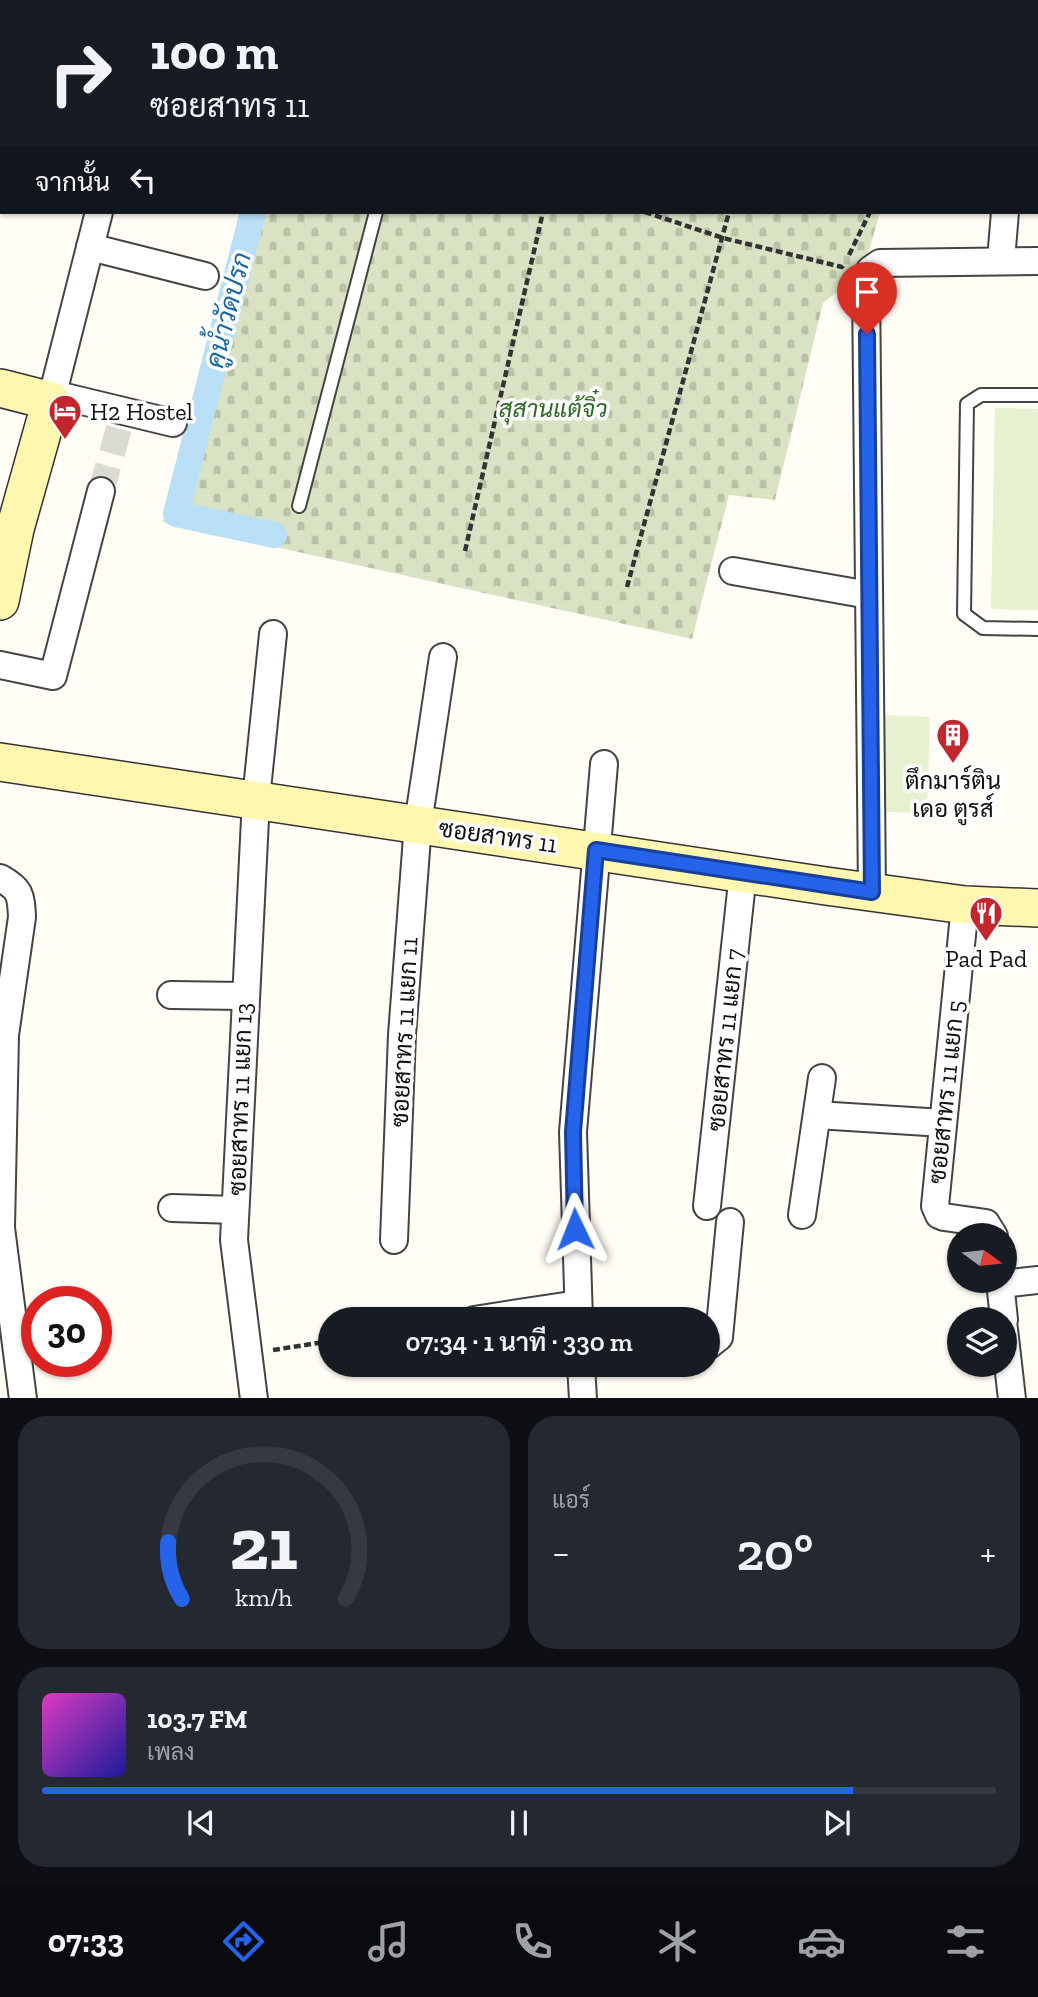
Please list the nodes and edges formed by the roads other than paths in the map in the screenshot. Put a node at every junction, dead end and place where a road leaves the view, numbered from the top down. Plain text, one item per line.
1 (98, 214) edge
2 (375, 214) edge
3 (1005, 214) edge
4 (90, 247) junction
5 (1001, 260) junction
6 (1038, 261) edge
7 (205, 276) dead end
8 (0, 388) edge
9 (1038, 395) edge
10 (52, 398) junction
11 (173, 423) dead end
12 (101, 491) tunnel mouth
13 (299, 506) dead end
14 (733, 571) dead end
15 (869, 595) junction
16 (0, 601) edge
17 (1038, 629) edge
18 (273, 634) dead end
19 (443, 657) dead end
20 (0, 665) edge
21 (0, 762) edge
22 (604, 764) dead end
23 (256, 799) junction
24 (418, 824) junction
25 (596, 850) junction
26 (743, 873) junction
27 (0, 878) edge
28 (872, 892) junction
29 (965, 905) junction
30 (1038, 908) edge
31 (171, 995) dead end
32 (244, 996) junction
33 (2, 1034) edge
34 (822, 1078) dead end
35 (817, 1115) junction
36 (943, 1123) junction
37 (707, 1206) dead end
38 (172, 1208) dead end
39 (235, 1210) junction
40 (802, 1215) dead end
41 (730, 1222) dead end
42 (986, 1223) edge
43 (1, 1228) edge
44 (394, 1240) dead end
45 (1038, 1280) edge
46 (1017, 1282) edge
47 (579, 1307) edge
48 (720, 1327) edge
49 (582, 1377) edge
50 (1010, 1377) edge
51 (14, 1387) edge
52 (254, 1398) edge
53 (583, 1398) edge
54 (1012, 1398) edge

1 - 4 street
2 - 13 lane
3 - 5 street
4 - 7 street
4 - 10 street
5 - 6 street
5 - 15 street
8 - 10 street
9 - 17 lane
10 - 11 street
10 - 16 street
12 - 20 street
14 - 15 street
15 - 28 street
18 - 23 street, ซอยสาทร 11 แยก 13
19 - 24 street, ซอยสาทร 11 แยก 11
21 - 23 street, ซอยสาทร 11
22 - 25 street
23 - 24 street, ซอยสาทร 11
23 - 32 street, ซอยสาทร 11 แยก 13
24 - 25 street, ซอยสาทร 11
24 - 44 street, ซอยสาทร 11 แยก 11
25 - 26 street, ซอยสาทร 11
25 - 47 street
26 - 28 street, ซอยสาทร 11
26 - 37 street, ซอยสาทร 11 แยก 7
27 - 33 street
28 - 29 street, ซอยสาทร 11
29 - 30 street, ซอยสาทร 11
29 - 36 street, ซอยสาทร 11 แยก 5
31 - 32 street
32 - 39 street, ซอยสาทร 11 แยก 13
33 - 43 street
34 - 35 street
35 - 36 street
35 - 40 street
36 - 42 street, ซอยสาทร 11 แยก 5
38 - 39 street
39 - 52 street, ซอยสาทร 11 แยก 13
41 - 48 street
43 - 51 street
45 - 46 street
49 - 53 street
50 - 54 street

